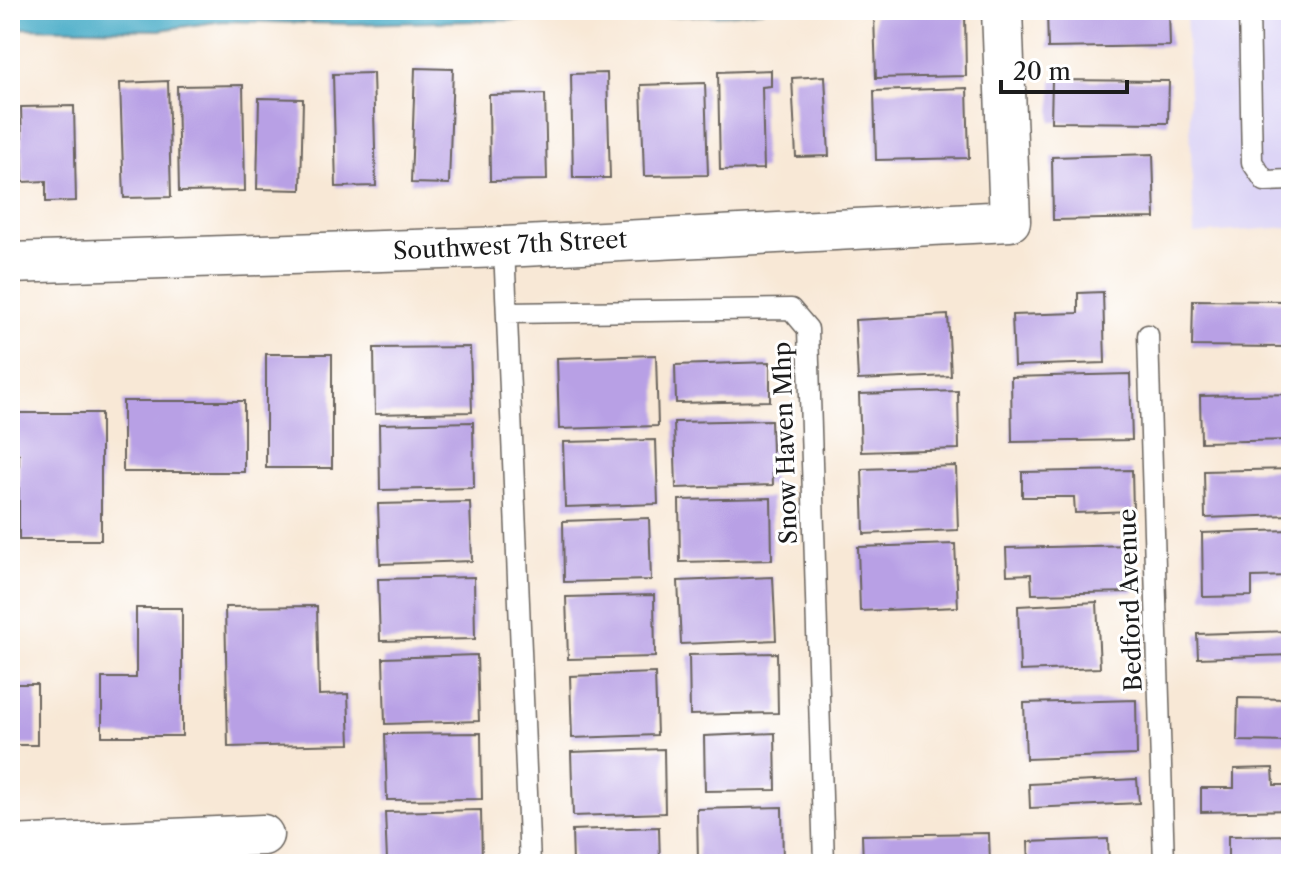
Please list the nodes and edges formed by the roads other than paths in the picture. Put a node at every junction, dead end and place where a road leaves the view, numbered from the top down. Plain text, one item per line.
1 (1002, 10) edge
2 (1249, 10) edge
3 (1291, 180) edge
4 (504, 247) junction
5 (10, 263) edge
6 (507, 313) junction
7 (1148, 335) dead end
8 (263, 835) dead end
9 (10, 846) edge
10 (530, 864) edge
11 (824, 864) edge
12 (1164, 864) edge

1 - 4 street, Southwest 7th Street
2 - 3 lane
4 - 5 street, Southwest 7th Street
4 - 6 lane
6 - 10 lane
6 - 11 lane, Snow Haven Mhp
7 - 12 lane, Bedford Avenue
8 - 9 street

